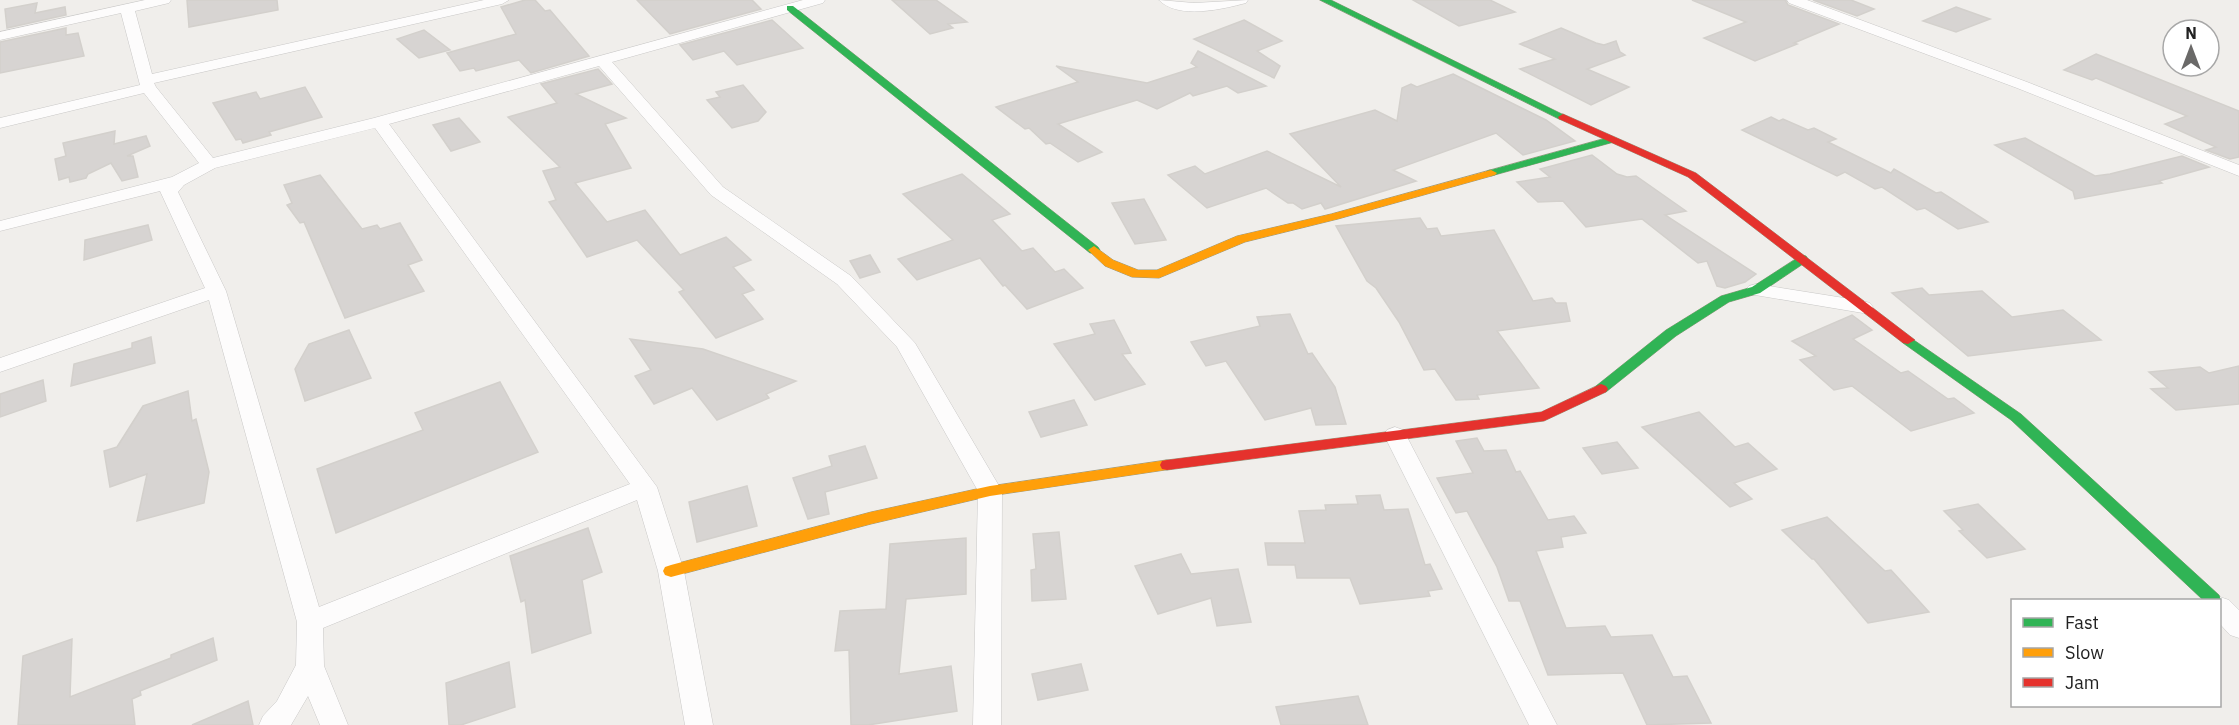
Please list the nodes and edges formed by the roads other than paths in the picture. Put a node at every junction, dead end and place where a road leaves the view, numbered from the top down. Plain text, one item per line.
1 (106, 0) edge
2 (164, 0) edge
3 (502, 0) edge
4 (818, 0) edge
5 (1166, 0) edge
6 (1241, 0) edge
7 (1324, 0) edge
8 (1794, 0) edge
9 (127, 8) junction
10 (790, 8) junction
11 (93, 16) junction
12 (0, 36) edge
13 (602, 60) junction
14 (147, 84) junction
15 (379, 122) junction
16 (0, 123) edge
17 (1610, 140) junction
18 (209, 164) junction
19 (2239, 171) edge
20 (178, 181) junction
21 (0, 226) edge
22 (1802, 259) junction
23 (1756, 290) junction
24 (216, 291) junction
25 (1863, 307) junction
26 (0, 365) edge
27 (1395, 435) junction
28 (645, 487) junction
29 (990, 491) junction
30 (671, 571) junction
31 (2211, 599) edge
32 (2221, 608) edge
33 (310, 622) junction
34 (2239, 627) edge
35 (310, 666) junction
36 (273, 725) edge
37 (334, 725) edge
38 (699, 725) edge
39 (987, 725) edge
40 (1543, 725) edge

1 - 11 street
2 - 9 street
3 - 14 street
4 - 10 street
5 - 6 street
7 - 17 street
8 - 19 street
9 - 11 street
9 - 14 street
10 - 13 street
10 - 17 street
11 - 12 street
13 - 15 street
13 - 29 street
14 - 16 street
14 - 18 street
15 - 18 street
15 - 28 street
17 - 22 street
18 - 20 street
20 - 21 street
20 - 24 street
22 - 23 street
22 - 25 street
23 - 25 street
23 - 27 street
24 - 26 street
24 - 33 street
25 - 31 street
27 - 29 street
27 - 40 street
28 - 30 street
28 - 33 street
29 - 30 street
29 - 39 street
30 - 38 street
32 - 34 street
33 - 35 street
35 - 36 street
35 - 37 street

